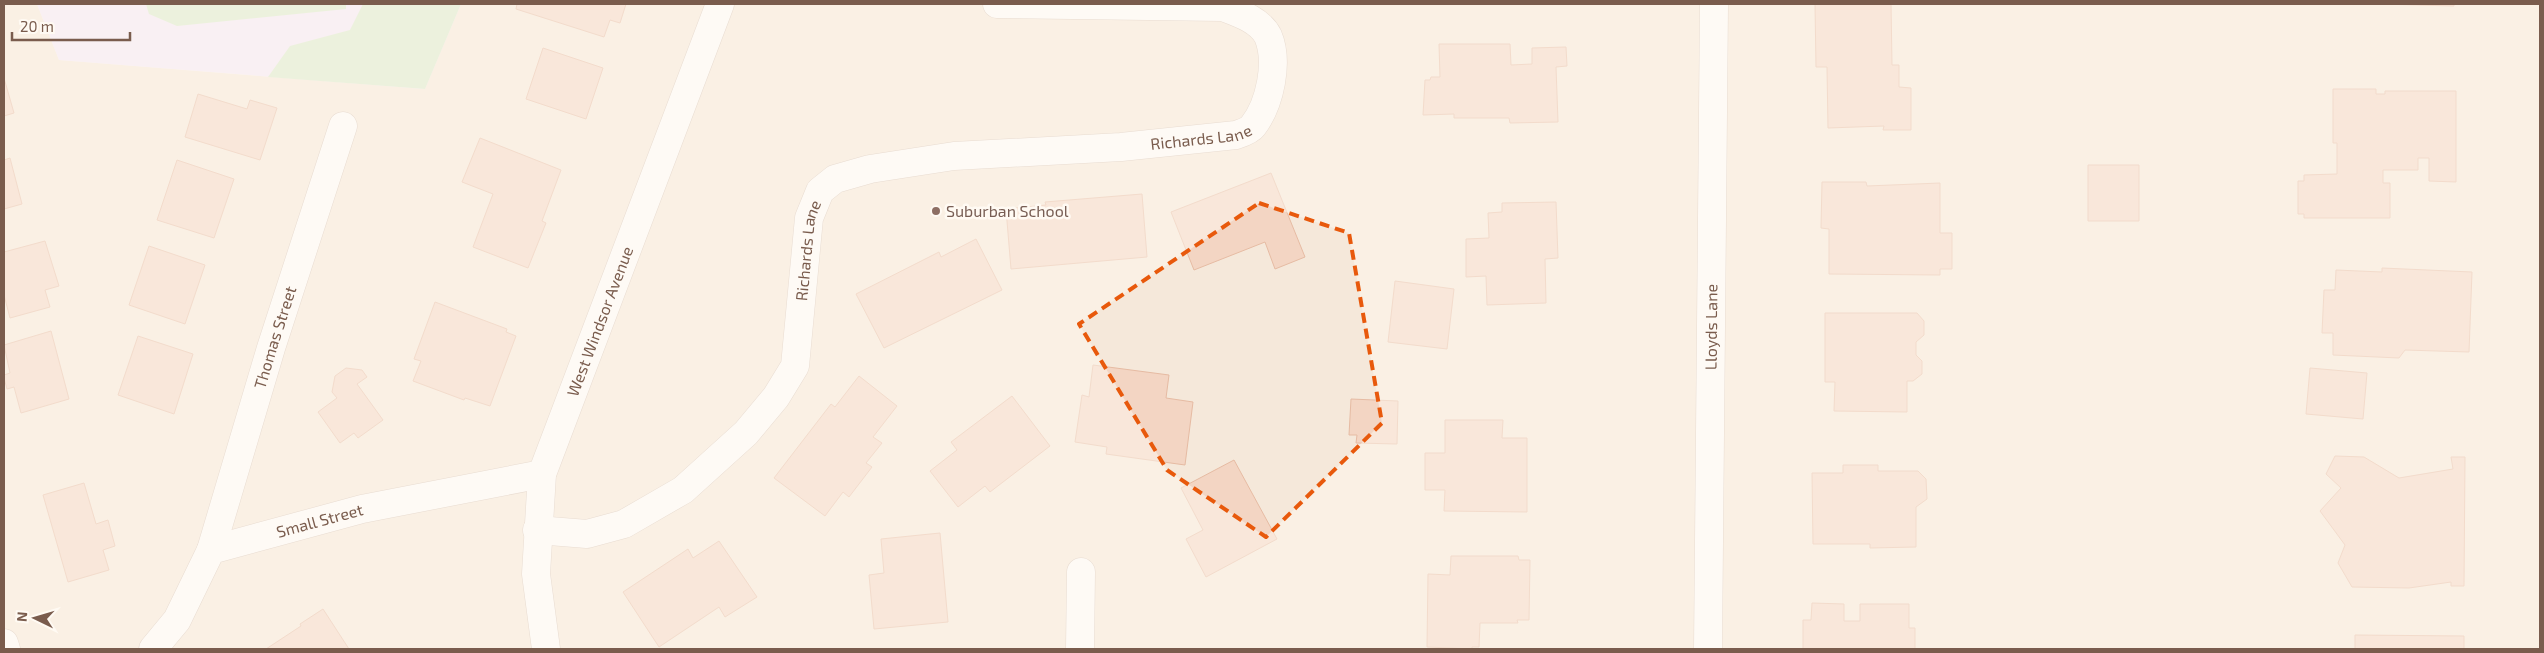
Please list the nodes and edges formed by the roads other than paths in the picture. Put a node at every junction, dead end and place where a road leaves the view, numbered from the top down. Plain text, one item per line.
1 (720, 4) edge
2 (997, 4) edge
3 (1714, 4) edge
4 (343, 126) dead end
5 (542, 474) junction
6 (537, 530) junction
7 (211, 550) junction
8 (1081, 572) dead end
9 (4, 643) edge
10 (6, 649) edge
11 (153, 649) edge
12 (546, 649) edge
13 (1080, 649) edge
14 (1708, 649) edge

1 - 5 street, West Windsor Avenue
2 - 6 street, Richards Lane
3 - 14 street, Lloyds Lane
4 - 7 street, Thomas Street
5 - 6 street, West Windsor Avenue
5 - 7 street, Small Street
6 - 12 street, West Windsor Avenue
7 - 11 street
8 - 13 street
9 - 10 street

